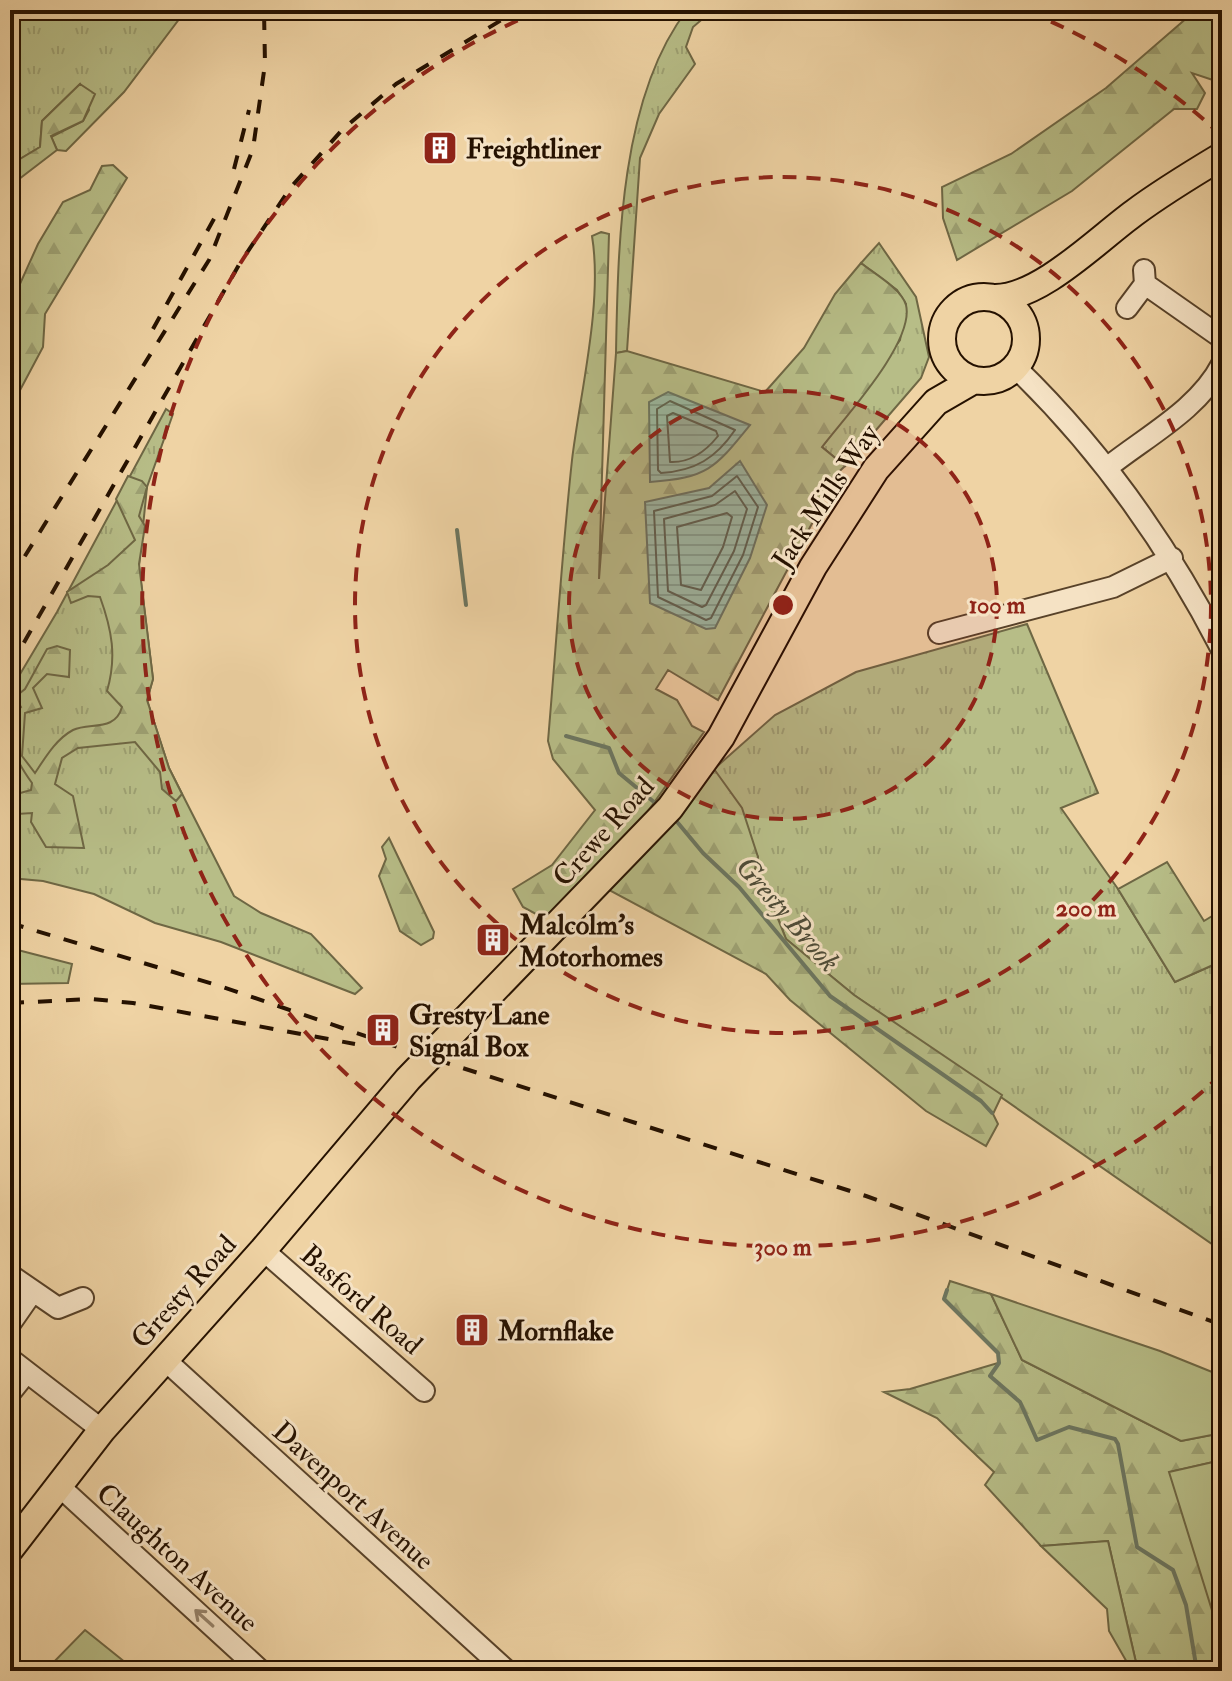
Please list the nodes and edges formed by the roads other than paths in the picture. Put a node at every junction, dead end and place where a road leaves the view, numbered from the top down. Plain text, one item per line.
1 (1222, 156) edge
2 (1037, 286) junction
3 (995, 298) junction
4 (1127, 308) dead end
5 (1020, 317) junction
6 (1222, 338) edge
7 (948, 362) junction
8 (1222, 364) edge
9 (1015, 367) junction
10 (974, 380) junction
11 (936, 402) junction
12 (1108, 467) junction
13 (1172, 558) junction
14 (939, 633) dead end
15 (1222, 650) edge
16 (732, 717) joint
17 (408, 1079) joint
18 (263, 1250) junction
19 (10, 1275) edge
20 (33, 1291) junction
21 (83, 1298) dead end
22 (10, 1324) edge
23 (10, 1359) edge
24 (164, 1359) junction
25 (26, 1373) junction
26 (424, 1391) dead end
27 (10, 1393) edge
28 (102, 1430) junction
29 (58, 1485) junction
30 (10, 1549) edge
31 (261, 1671) edge
32 (507, 1671) edge

1 - 2 main road
2 - 3 main road
2 - 5 main road
3 - 5 main road
3 - 7 main road
4 - 6 street
5 - 9 main road
7 - 10 main road
7 - 11 main road, Jack Mills Way
8 - 12 street
9 - 10 main road
9 - 12 street
10 - 11 main road, Jack Mills Way
11 - 16 main road, Jack Mills Way
12 - 13 street
13 - 14 street
13 - 15 street
16 - 17 main road, Crewe Road
17 - 18 main road, Gresty Road
18 - 24 main road, Gresty Road
18 - 26 street, Basford Road
19 - 20 street
20 - 21 street
20 - 22 street
23 - 25 street
24 - 28 main road, Gresty Road
24 - 32 street, Davenport Avenue
25 - 27 street
25 - 28 street
28 - 29 main road, Gresty Road
29 - 30 main road, Gresty Road
31 -> 29 street, Claughton Avenue

